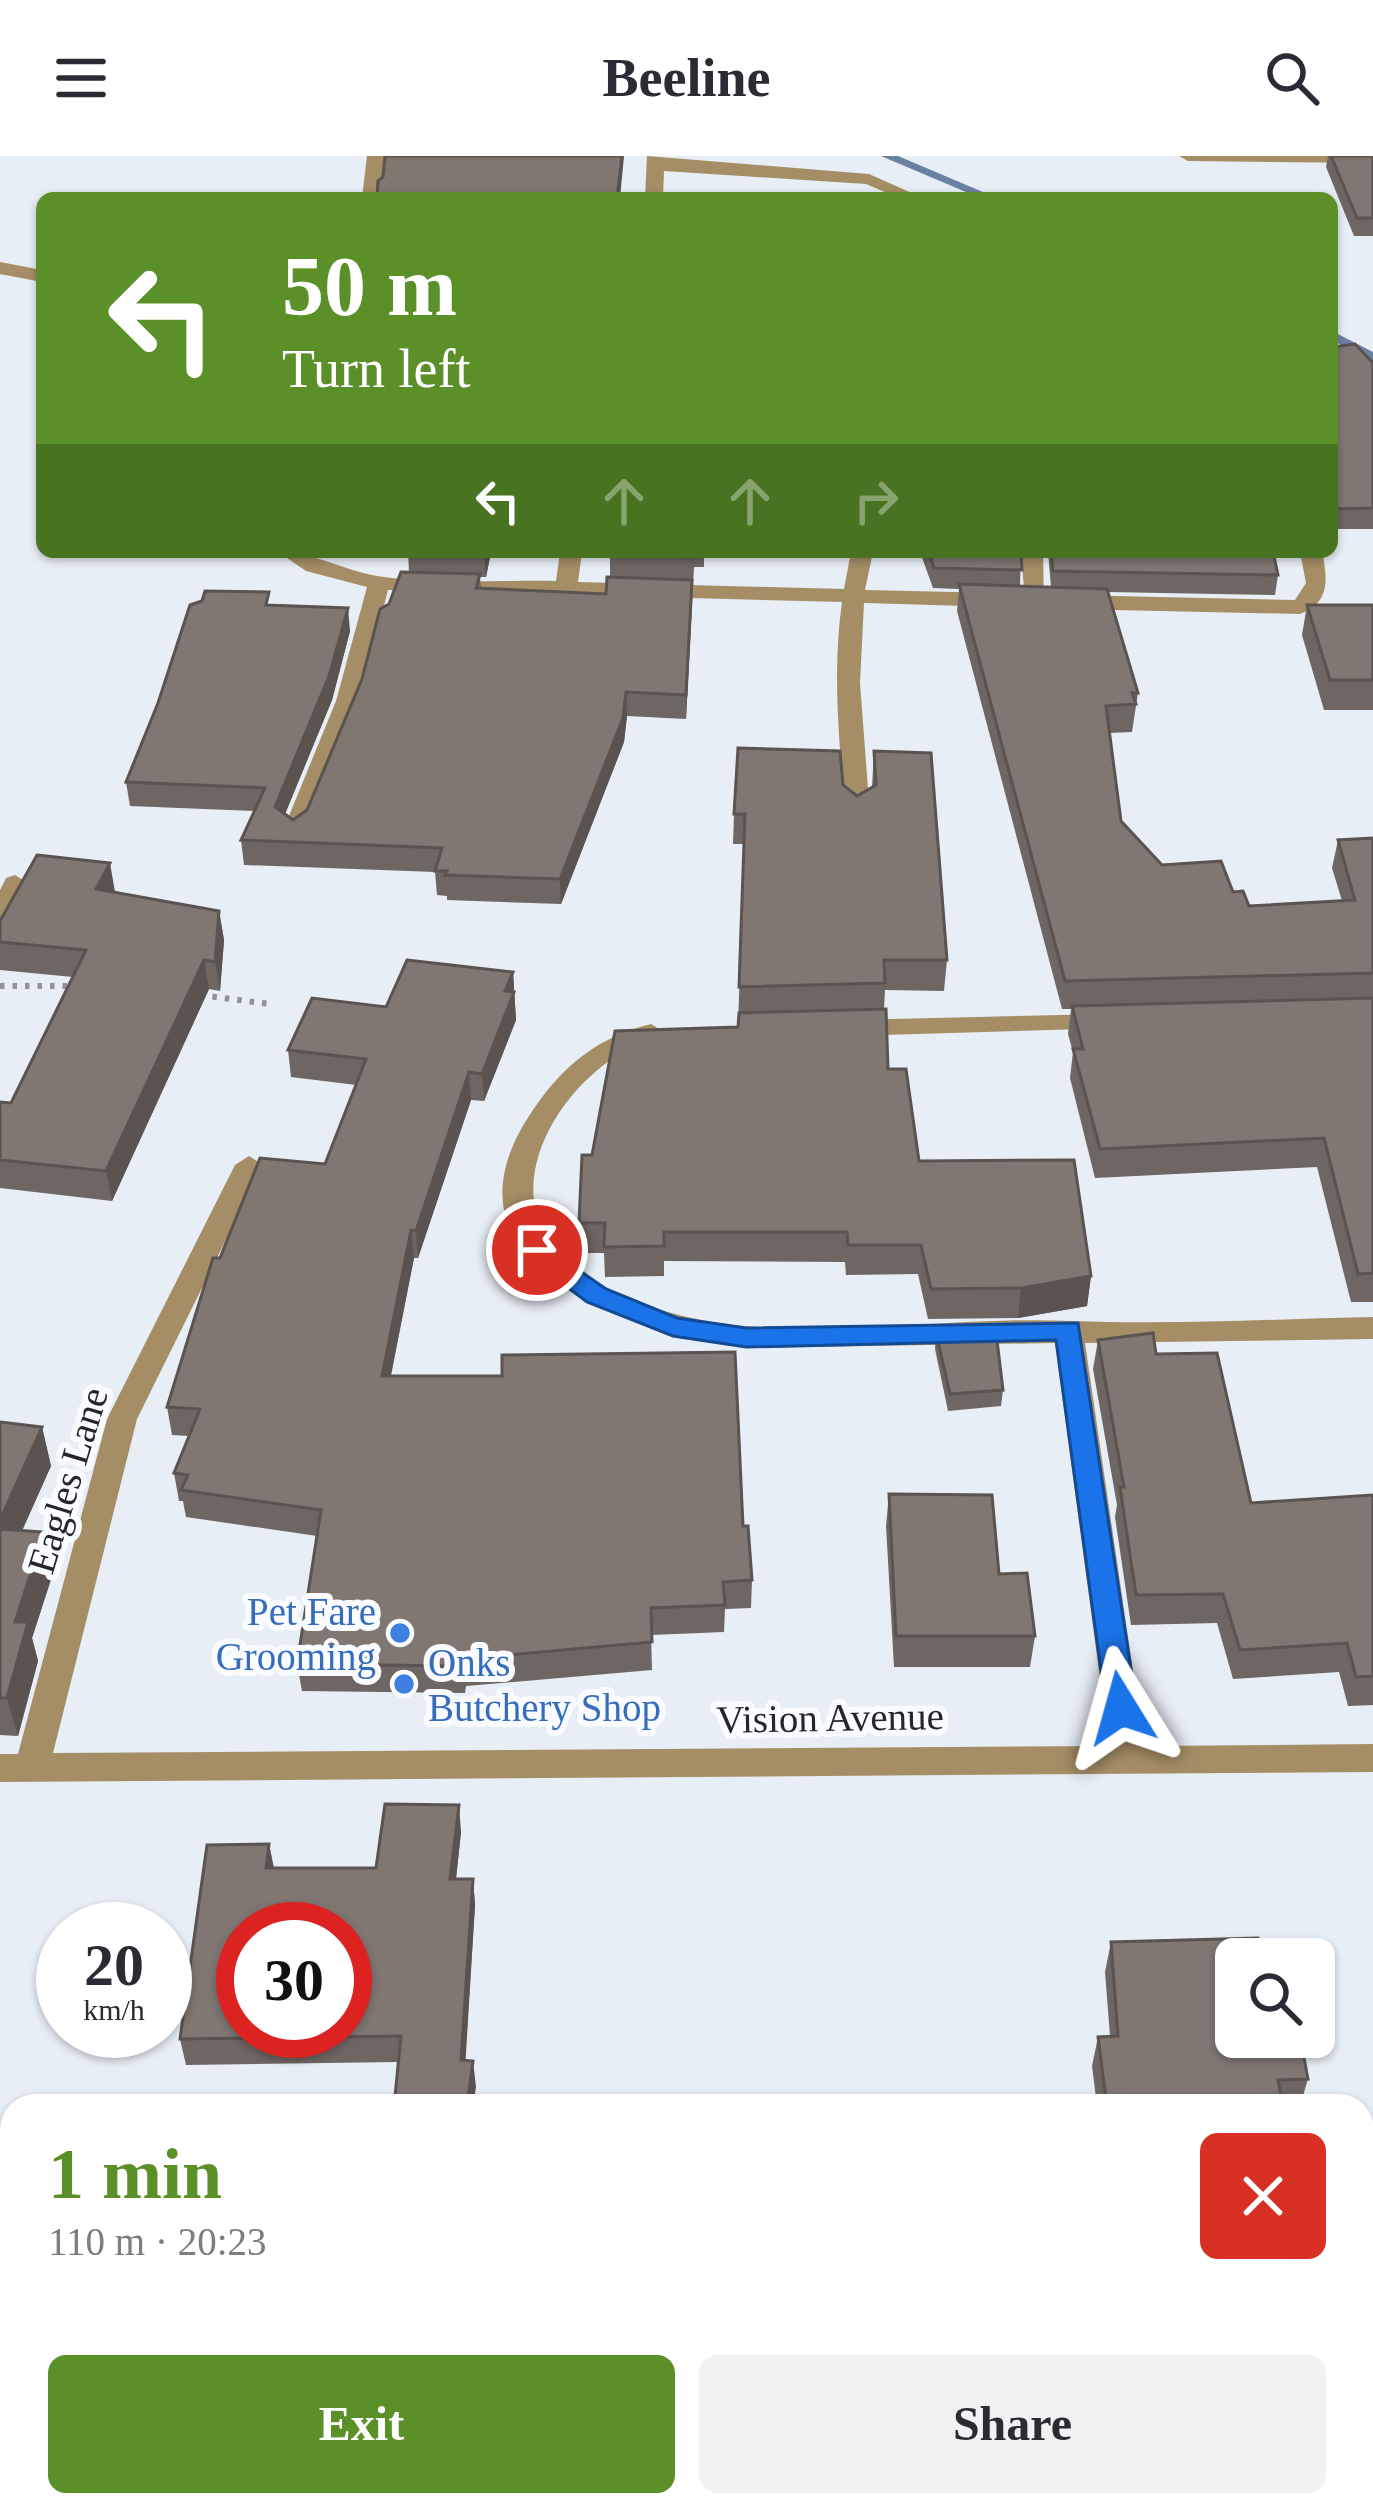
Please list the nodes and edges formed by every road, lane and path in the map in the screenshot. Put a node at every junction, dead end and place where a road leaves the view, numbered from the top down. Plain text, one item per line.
1 (376, 156) edge
2 (1188, 156) edge
3 (1373, 158) edge
4 (656, 161) edge
5 (372, 192) edge
6 (654, 192) edge
7 (900, 192) edge
8 (0, 268) edge
9 (36, 275) edge
10 (300, 558) edge
11 (570, 558) edge
12 (860, 558) edge
13 (1032, 558) edge
14 (1312, 558) edge
15 (379, 584) junction
16 (566, 588) junction
17 (851, 594) junction
18 (1036, 601) junction
19 (859, 815) edge
20 (294, 833) edge
21 (15, 884) edge
22 (0, 928) edge
23 (0, 986) edge
24 (93, 986) edge
25 (199, 995) edge
26 (270, 1004) dead end
27 (1144, 1021) edge
28 (826, 1028) edge
29 (691, 1031) edge
30 (248, 1165) dead end
31 (1373, 1328) edge
32 (1068, 1330) junction
33 (1128, 1756) junction
34 (1373, 1758) edge
35 (16, 1768) edge

1 - 5 street
2 - 3 street
4 - 6 street
4 - 7 street
8 - 9 street
10 - 15 street
11 - 16 street
12 - 17 street
13 - 18 street
14 - 18 street
15 - 16 street
15 - 20 street
16 - 17 street
17 - 18 street
17 - 19 street
21 - 22 street
23 - 24 path
25 - 26 path
27 - 28 street
29 - 32 street
30 - 35 street, Eagles Lane
31 - 32 street
32 - 33 street
33 - 34 street, Vision Avenue
33 - 35 street, Vision Avenue

